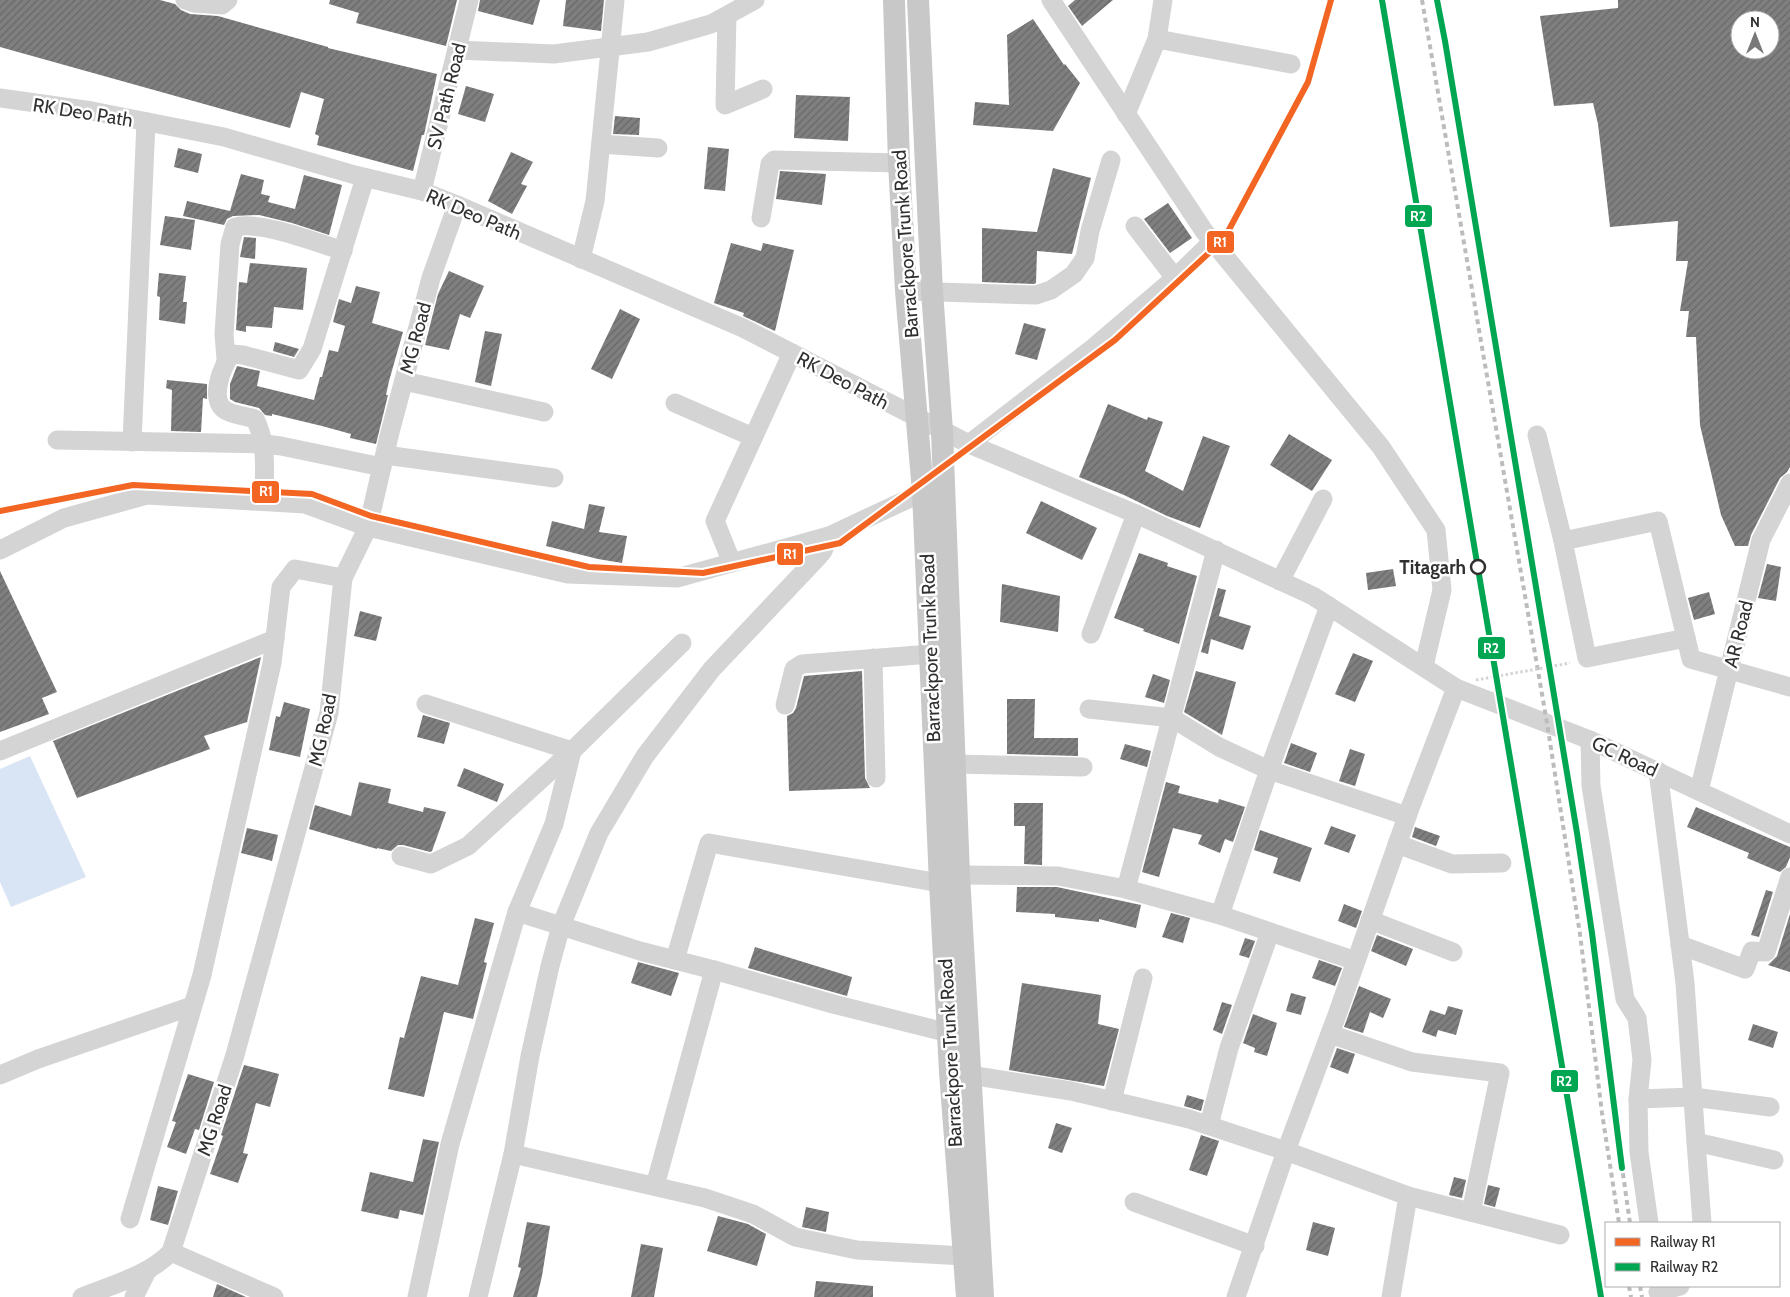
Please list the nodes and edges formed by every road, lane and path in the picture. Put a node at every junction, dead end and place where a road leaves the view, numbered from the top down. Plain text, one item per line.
1 (185, 0) edge
2 (228, 0) edge
3 (469, 0) edge
4 (615, 0) edge
5 (755, 0) edge
6 (894, 0) edge
7 (918, 0) edge
8 (1052, 0) edge
9 (1163, 0) edge
10 (727, 16) junction
11 (1157, 39) junction
12 (610, 46) junction
13 (457, 50) junction
14 (1291, 64) dead end
15 (763, 89) dead end
16 (0, 98) edge
17 (1126, 114) junction
18 (146, 122) junction
19 (601, 144) junction
20 (658, 148) dead end
21 (1111, 160) dead end
22 (899, 163) junction
23 (365, 178) junction
24 (422, 191) junction
25 (456, 205) junction
26 (762, 218) dead end
27 (1136, 226) dead end
28 (1213, 241) junction
29 (343, 251) junction
30 (581, 259) junction
31 (1175, 278) junction
32 (906, 291) junction
33 (932, 291) junction
34 (792, 353) junction
35 (226, 360) junction
36 (404, 381) junction
37 (675, 403) dead end
38 (544, 412) dead end
39 (918, 419) junction
40 (942, 431) junction
41 (1537, 435) dead end
42 (753, 437) junction
43 (57, 440) dead end
44 (132, 442) junction
45 (264, 444) junction
46 (969, 444) junction
47 (383, 461) junction
48 (554, 478) dead end
49 (923, 492) junction
50 (1788, 492) edge
51 (1323, 499) dead end
52 (264, 502) junction
53 (1136, 514) junction
54 (368, 527) junction
55 (829, 536) junction
56 (1562, 541) junction
57 (0, 550) edge
58 (1216, 550) junction
59 (732, 563) junction
60 (343, 578) junction
61 (1280, 580) junction
62 (1329, 606) junction
63 (1092, 634) dead end
64 (1686, 638) junction
65 (275, 639) junction
66 (682, 643) dead end
67 (931, 654) junction
68 (873, 658) junction
69 (1570, 663) dead end
70 (1424, 666) junction
71 (1729, 670) junction
72 (1476, 680) dead end
73 (1790, 687) edge
74 (1456, 688) junction
75 (426, 704) dead end
76 (785, 705) dead end
77 (1089, 710) dead end
78 (1172, 718) junction
79 (1590, 740) junction
80 (0, 751) edge
81 (572, 752) junction
82 (956, 764) junction
83 (1083, 767) dead end
84 (1269, 770) junction
85 (1658, 771) junction
86 (876, 778) dead end
87 (1699, 791) junction
88 (1407, 816) junction
89 (1790, 834) edge
90 (1397, 844) junction
91 (401, 856) dead end
92 (1502, 863) dead end
93 (1790, 877) edge
94 (950, 879) junction
95 (1126, 889) junction
96 (517, 912) junction
97 (1220, 915) junction
98 (1370, 920) junction
99 (561, 926) junction
100 (1270, 932) junction
101 (1680, 945) junction
102 (1452, 952) dead end
103 (675, 960) junction
104 (1356, 961) junction
105 (714, 970) junction
106 (1143, 978) dead end
107 (192, 1006) junction
108 (949, 1033) junction
109 (1330, 1034) junction
110 (0, 1074) edge
111 (970, 1075) junction
112 (1693, 1097) junction
113 (1638, 1099) junction
114 (1112, 1102) junction
115 (1770, 1107) dead end
116 (1208, 1125) junction
117 (1696, 1142) junction
118 (1286, 1151) junction
119 (513, 1154) junction
120 (1774, 1160) dead end
121 (655, 1186) junction
122 (1408, 1196) junction
123 (1134, 1202) dead end
124 (1471, 1212) junction
125 (130, 1220) dead end
126 (1649, 1222) edge
127 (1702, 1222) edge
128 (1560, 1235) dead end
129 (1255, 1246) junction
130 (170, 1252) junction
131 (964, 1256) junction
132 (146, 1271) junction
133 (1676, 1287) edge
134 (1658, 1292) edge
135 (82, 1297) edge
136 (134, 1297) edge
137 (274, 1297) edge
138 (417, 1297) edge
139 (478, 1297) edge
140 (967, 1297) edge
141 (983, 1297) edge
142 (1236, 1297) edge
143 (1391, 1297) edge

1 - 2 street
3 - 13 street, SV Path Road
4 - 12 street
5 - 10 street
6 - 22 main road, Barrackpore Trunk Road
7 - 33 main road, Barrackpore Trunk Road
8 - 17 street
9 - 11 street
10 - 12 street
10 - 15 street
11 - 14 street
11 - 17 street
12 - 13 street
12 - 19 street
13 - 24 street, SV Path Road
16 - 18 street, RK Deo Path
17 - 28 street
18 - 23 street, RK Deo Path
18 - 44 street
19 - 20 street
19 - 30 street
21 - 33 street
22 - 26 street
22 - 32 main road, Barrackpore Trunk Road
23 - 24 street, RK Deo Path
23 - 29 street
24 - 25 street, RK Deo Path
25 - 30 street, RK Deo Path
25 - 36 street, MG Road
27 - 31 street
28 - 31 street
28 - 70 street
29 - 35 street
29 - 35 street
30 - 34 street, RK Deo Path
31 - 46 street
32 - 33 street
32 - 39 main road, Barrackpore Trunk Road
33 - 40 main road, Barrackpore Trunk Road
34 - 39 street, RK Deo Path
34 - 42 street
35 - 45 street
36 - 38 street
36 - 47 street, MG Road
37 - 42 street
39 - 40 street, RK Deo Path
39 - 49 main road, Barrackpore Trunk Road
40 - 46 street, RK Deo Path
40 - 82 main road, Barrackpore Trunk Road
41 - 56 street
42 - 59 street
43 - 44 street
44 - 45 street
45 - 47 street
45 - 52 street
46 - 53 street, RK Deo Path
47 - 48 street
47 - 54 street, MG Road
49 - 55 street
49 - 67 main road, Barrackpore Trunk Road
50 - 71 street, AR Road
51 - 61 street
52 - 54 street
52 - 57 street
53 - 58 street, RK Deo Path
53 - 63 street
54 - 59 street
54 - 60 street, MG Road
55 - 59 street
55 - 99 street
56 - 64 street
56 - 64 street
58 - 61 street, GC Road
58 - 78 street
60 - 65 street
60 - 130 street, MG Road
61 - 62 street, GC Road
62 - 70 street, GC Road
62 - 84 street
64 - 71 street
65 - 80 street
65 - 107 street
66 - 81 street
67 - 68 street
67 - 94 main road, Barrackpore Trunk Road
68 - 76 street
68 - 86 street
69 - 72 path, bridge
70 - 74 street, GC Road
71 - 73 street
71 - 87 street, AR Road
74 - 79 street, GC Road
74 - 88 street
75 - 81 street
77 - 78 street
78 - 84 street
78 - 95 street
79 - 85 street, GC Road
79 - 113 street
81 - 91 street
81 - 96 street
82 - 83 street
82 - 94 main road, Barrackpore Trunk Road
84 - 88 street
84 - 97 street
85 - 87 street, GC Road
85 - 101 street
87 - 89 street, GC Road
88 - 90 street
90 - 92 street
90 - 98 street
93 - 101 street
94 - 95 street
94 - 103 street
94 - 108 main road, Barrackpore Trunk Road
94 - 111 main road, Barrackpore Trunk Road
95 - 97 street
96 - 99 street
96 - 138 street
97 - 100 street
98 - 102 street
98 - 104 street
99 - 103 street
99 - 119 street
100 - 104 street
100 - 116 street
101 - 112 street
103 - 105 street
104 - 109 street
105 - 108 street
105 - 121 street
106 - 114 street
107 - 110 street
107 - 125 street
108 - 131 main road, Barrackpore Trunk Road
109 - 118 street
109 - 124 street
111 - 114 street
111 - 141 main road, Barrackpore Trunk Road
112 - 113 street
112 - 115 street
112 - 117 street
113 - 126 street
114 - 116 street
116 - 118 street
117 - 120 street
117 - 127 street
118 - 122 street
118 - 129 street
119 - 121 street
119 - 139 street
121 - 131 street
122 - 124 street
122 - 143 street
123 - 129 street
124 - 128 street
129 - 142 street
130 - 132 street
130 - 137 street
131 - 140 main road, Barrackpore Trunk Road
132 - 135 street
132 - 136 street
133 - 134 street

